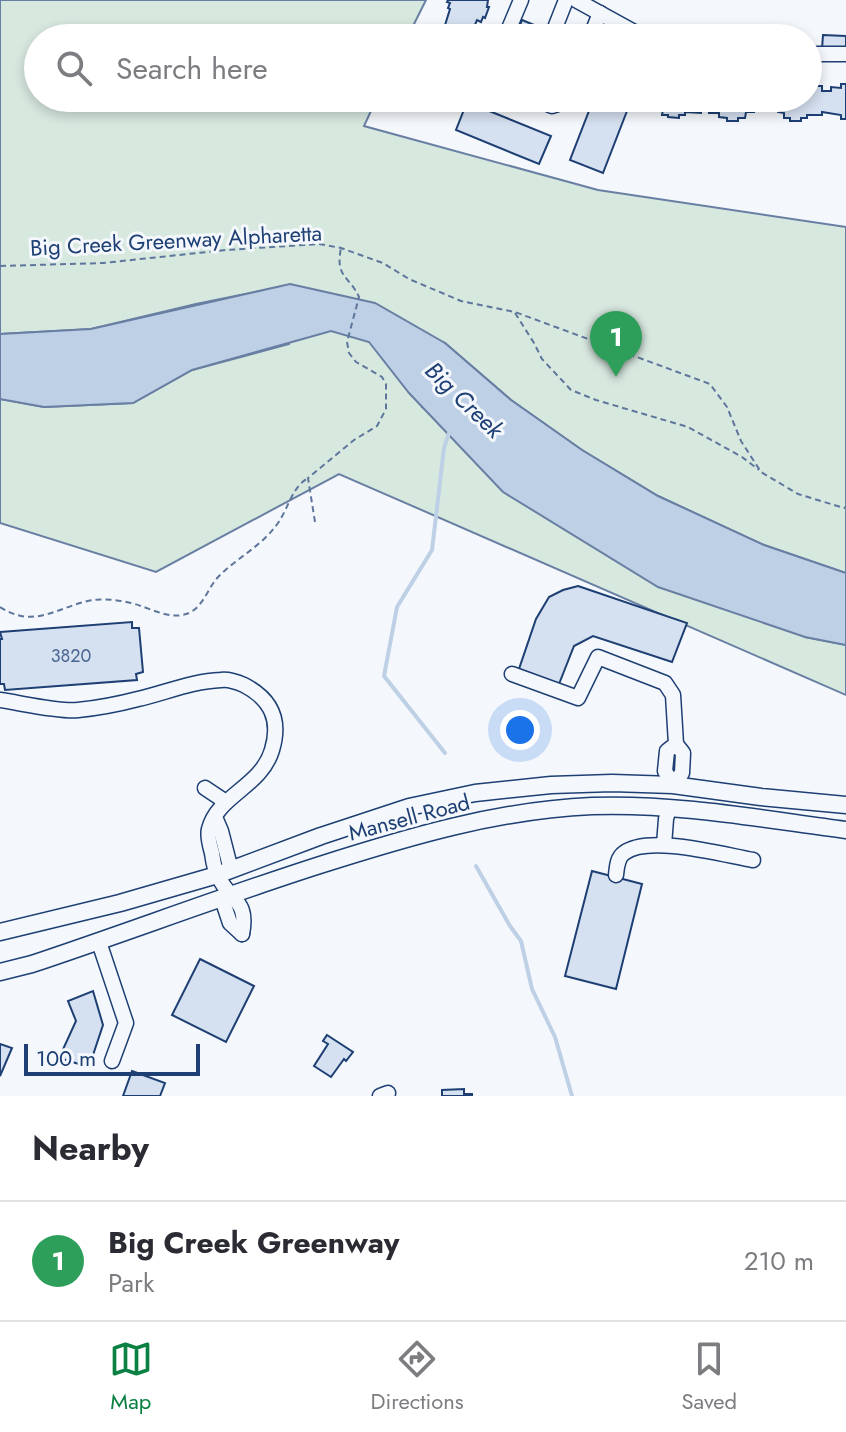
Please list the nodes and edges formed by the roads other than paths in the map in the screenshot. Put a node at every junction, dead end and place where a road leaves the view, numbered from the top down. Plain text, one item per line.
1 (521, 0) edge
2 (566, 0) edge
3 (576, 0) edge
4 (600, 13) junction
5 (511, 24) edge
6 (557, 24) edge
7 (596, 24) edge
8 (620, 24) edge
9 (822, 54) edge
10 (846, 54) edge
11 (512, 674) dead end
12 (0, 700) edge
13 (673, 785) junction
14 (205, 788) dead end
15 (226, 802) junction
16 (846, 805) edge
17 (669, 808) junction
18 (846, 830) edge
19 (664, 845) junction
20 (753, 860) dead end
21 (224, 872) junction
22 (616, 875) dead end
23 (230, 894) junction
24 (0, 932) edge
25 (99, 942) junction
26 (0, 972) edge
27 (112, 1061) dead end

1 - 5 street
2 - 6 street
3 - 4 street
4 - 7 street
4 - 8 street
9 - 10 street
11 - 13 street
12 - 15 street
13 - 16 main road, Mansell Road
13 - 17 main road
13 - 21 main road, Mansell Road
14 - 15 street
15 - 21 street
17 - 18 main road, Mansell Road
17 - 19 street
17 - 23 main road, Mansell Road
19 - 20 street
19 - 22 street
21 - 23 street
21 - 24 main road, Mansell Road
23 - 25 main road, Mansell Road
25 - 26 main road, Mansell Road
25 - 27 street

